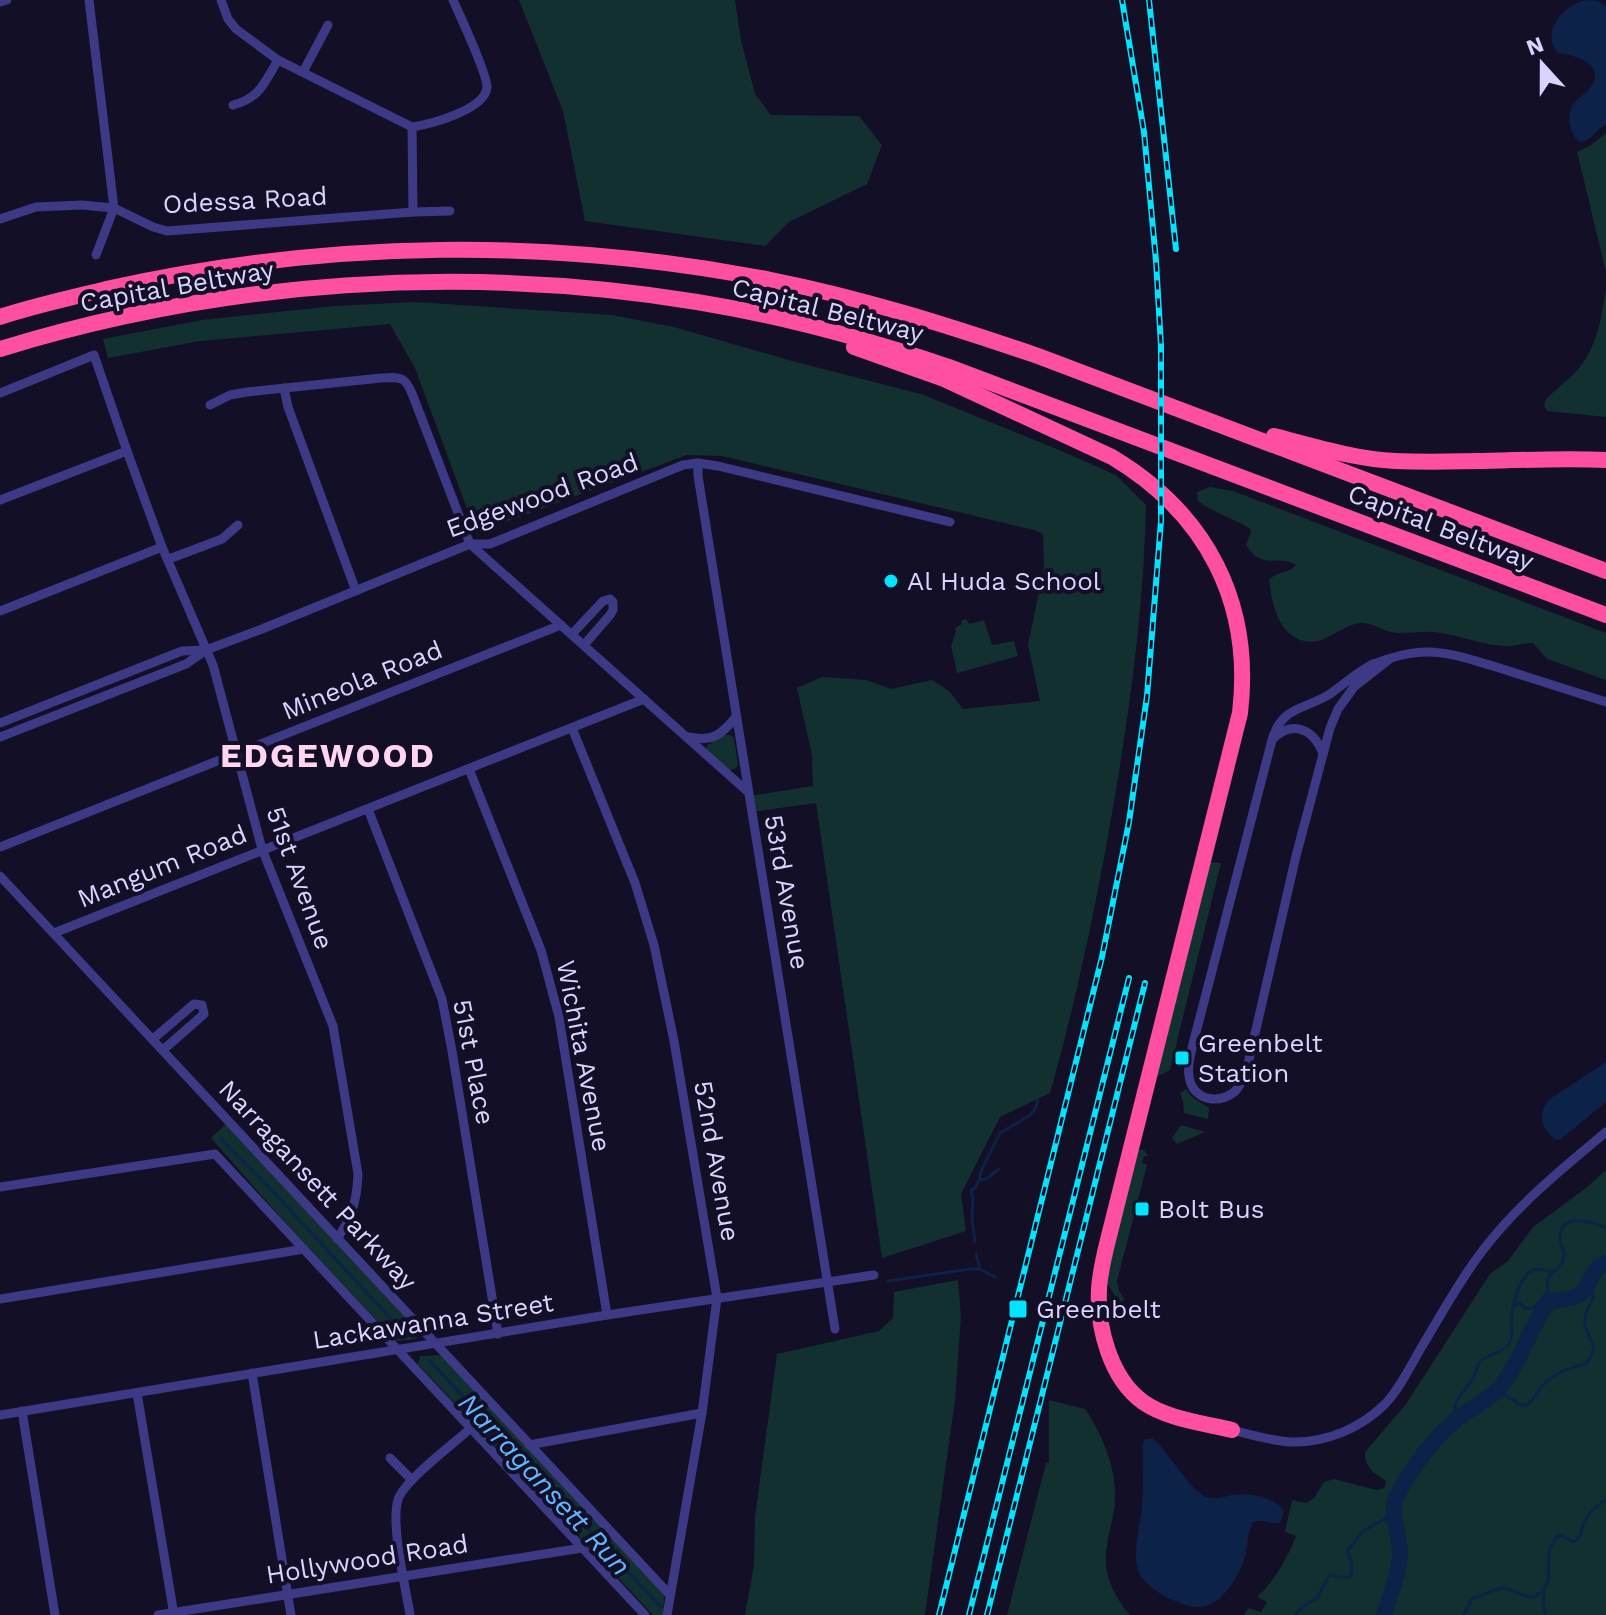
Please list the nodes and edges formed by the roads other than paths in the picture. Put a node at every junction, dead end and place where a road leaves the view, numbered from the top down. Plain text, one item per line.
1 (7, 0) edge
2 (89, 0) edge
3 (221, 0) edge
4 (453, 0) edge
5 (0, 2) edge
6 (328, 25) dead end
7 (278, 60) junction
8 (303, 72) junction
9 (233, 105) dead end
10 (412, 127) junction
11 (114, 208) junction
12 (450, 211) dead end
13 (413, 212) junction
14 (0, 219) edge
15 (96, 255) dead end
16 (742, 311) junction
17 (0, 317) edge
18 (0, 349) edge
19 (284, 388) junction
20 (0, 393) edge
21 (210, 405) dead end
22 (1195, 415) junction
23 (127, 451) junction
24 (1606, 460) edge
25 (698, 463) junction
26 (0, 500) edge
27 (950, 522) dead end
28 (238, 525) dead end
29 (470, 544) junction
30 (162, 547) junction
31 (169, 559) junction
32 (1606, 571) edge
33 (356, 591) junction
34 (0, 611) edge
35 (1606, 615) edge
36 (561, 625) junction
37 (572, 634) junction
38 (584, 645) junction
39 (206, 650) junction
40 (1391, 658) junction
41 (644, 699) junction
42 (1606, 702) edge
43 (736, 717) junction
44 (0, 723) edge
45 (572, 728) junction
46 (0, 737) edge
47 (685, 737) junction
48 (1272, 740) junction
49 (237, 753) junction
50 (1323, 754) junction
51 (469, 769) junction
52 (748, 792) junction
53 (368, 809) junction
54 (0, 847) edge
55 (262, 849) junction
56 (0, 876) edge
57 (54, 933) junction
58 (153, 1039) junction
59 (163, 1050) junction
60 (1606, 1132) edge
61 (0, 1187) edge
62 (337, 1239) junction
63 (304, 1249) junction
64 (874, 1275) dead end
65 (828, 1283) junction
66 (717, 1298) junction
67 (0, 1299) edge
68 (607, 1315) junction
69 (835, 1329) dead end
70 (498, 1334) junction
71 (435, 1344) junction
72 (398, 1349) junction
73 (252, 1373) junction
74 (137, 1393) junction
75 (22, 1411) junction
76 (702, 1413) junction
77 (0, 1415) edge
78 (471, 1428) junction
79 (1232, 1430) joint
80 (529, 1445) junction
81 (390, 1458) dead end
82 (412, 1480) junction
83 (582, 1548) junction
84 (404, 1577) junction
85 (288, 1593) junction
86 (670, 1595) junction
87 (173, 1614) edge
88 (55, 1615) edge
89 (158, 1615) edge
90 (291, 1615) edge
91 (410, 1615) edge
92 (645, 1615) edge
93 (667, 1615) edge

1 - 5 street
2 - 11 street
3 - 7 street
4 - 10 street
6 - 8 street
7 - 8 street
7 - 9 street
8 - 10 street
10 - 13 street
11 - 13 street, Odessa Road
11 - 14 street, Odessa Road
11 - 15 street
12 - 13 street, Odessa Road
16 - 18 highway, Capital Beltway
16 - 35 highway, Capital Beltway
16 - 79 highway
17 - 22 highway, Capital Beltway
19 - 21 street
19 - 29 street
19 - 33 street
20 - 23 street, 51st Avenue
22 - 24 highway
22 - 32 highway, Capital Beltway
23 - 26 street
23 - 30 street, 51st Avenue
25 - 27 street, Edgewood Road
25 - 29 street, Edgewood Road
25 - 43 street, 53rd Avenue
28 - 31 street
29 - 33 street, Edgewood Road
29 - 36 street
30 - 31 street, 51st Avenue
30 - 34 street
31 - 39 street, 51st Avenue
33 - 39 street, Edgewood Road
36 - 37 street
36 - 49 street, Mineola Road
37 - 38 street
37 - 38 street
38 - 41 street
39 - 44 street, Edgewood Road
39 - 46 street, Edgewood Road
39 - 49 street, 51st Avenue
40 - 42 street
40 - 48 street
40 - 50 street
41 - 45 street, Mangum Road
41 - 47 street
43 - 47 street
43 - 52 street, 53rd Avenue
45 - 51 street, Mangum Road
45 - 66 street, 52nd Avenue
47 - 52 street
48 - 50 street
48 - 50 street
49 - 54 street, Mineola Road
49 - 55 street, 51st Avenue
51 - 53 street, Mangum Road
51 - 68 street, Wichita Avenue
52 - 65 street, 53rd Avenue
53 - 55 street, Mangum Road
53 - 70 street, 51st Place
55 - 57 street, Mangum Road
55 - 62 street, 51st Avenue
56 - 57 street, Narragansett Parkway
57 - 58 street, Narragansett Parkway
58 - 59 street, Narragansett Parkway
58 - 59 street
59 - 62 street, Narragansett Parkway
60 - 79 street
61 - 63 street, Narragansett Parkway
62 - 71 street, Narragansett Parkway
63 - 67 street
63 - 72 street, Narragansett Parkway
64 - 65 street, Lackawanna Street
65 - 66 street, Lackawanna Street
65 - 69 street, 53rd Avenue
66 - 68 street, Lackawanna Street
66 - 76 street, 52nd Avenue
68 - 70 street, Lackawanna Street
70 - 71 street, Lackawanna Street
71 - 72 street, Lackawanna Street
71 - 80 street, Narragansett Parkway
72 - 73 street, Lackawanna Street
72 - 78 street, Narragansett Parkway
73 - 74 street, Lackawanna Street
73 - 85 street
74 - 75 street, Lackawanna Street
74 - 87 street
75 - 77 street, Lackawanna Street
75 - 88 street
76 - 80 street
76 - 86 street, 52nd Avenue
78 - 82 street
78 - 83 street, Narragansett Parkway
80 - 86 street, Narragansett Parkway
81 - 82 street
82 - 84 street
83 - 84 street, Hollywood Road
83 - 92 street, Narragansett Parkway
84 - 85 street, Hollywood Road
84 - 91 street
85 - 87 street, Hollywood Road
85 - 90 street
86 - 93 street, 52nd Avenue
87 - 89 street, Hollywood Road

